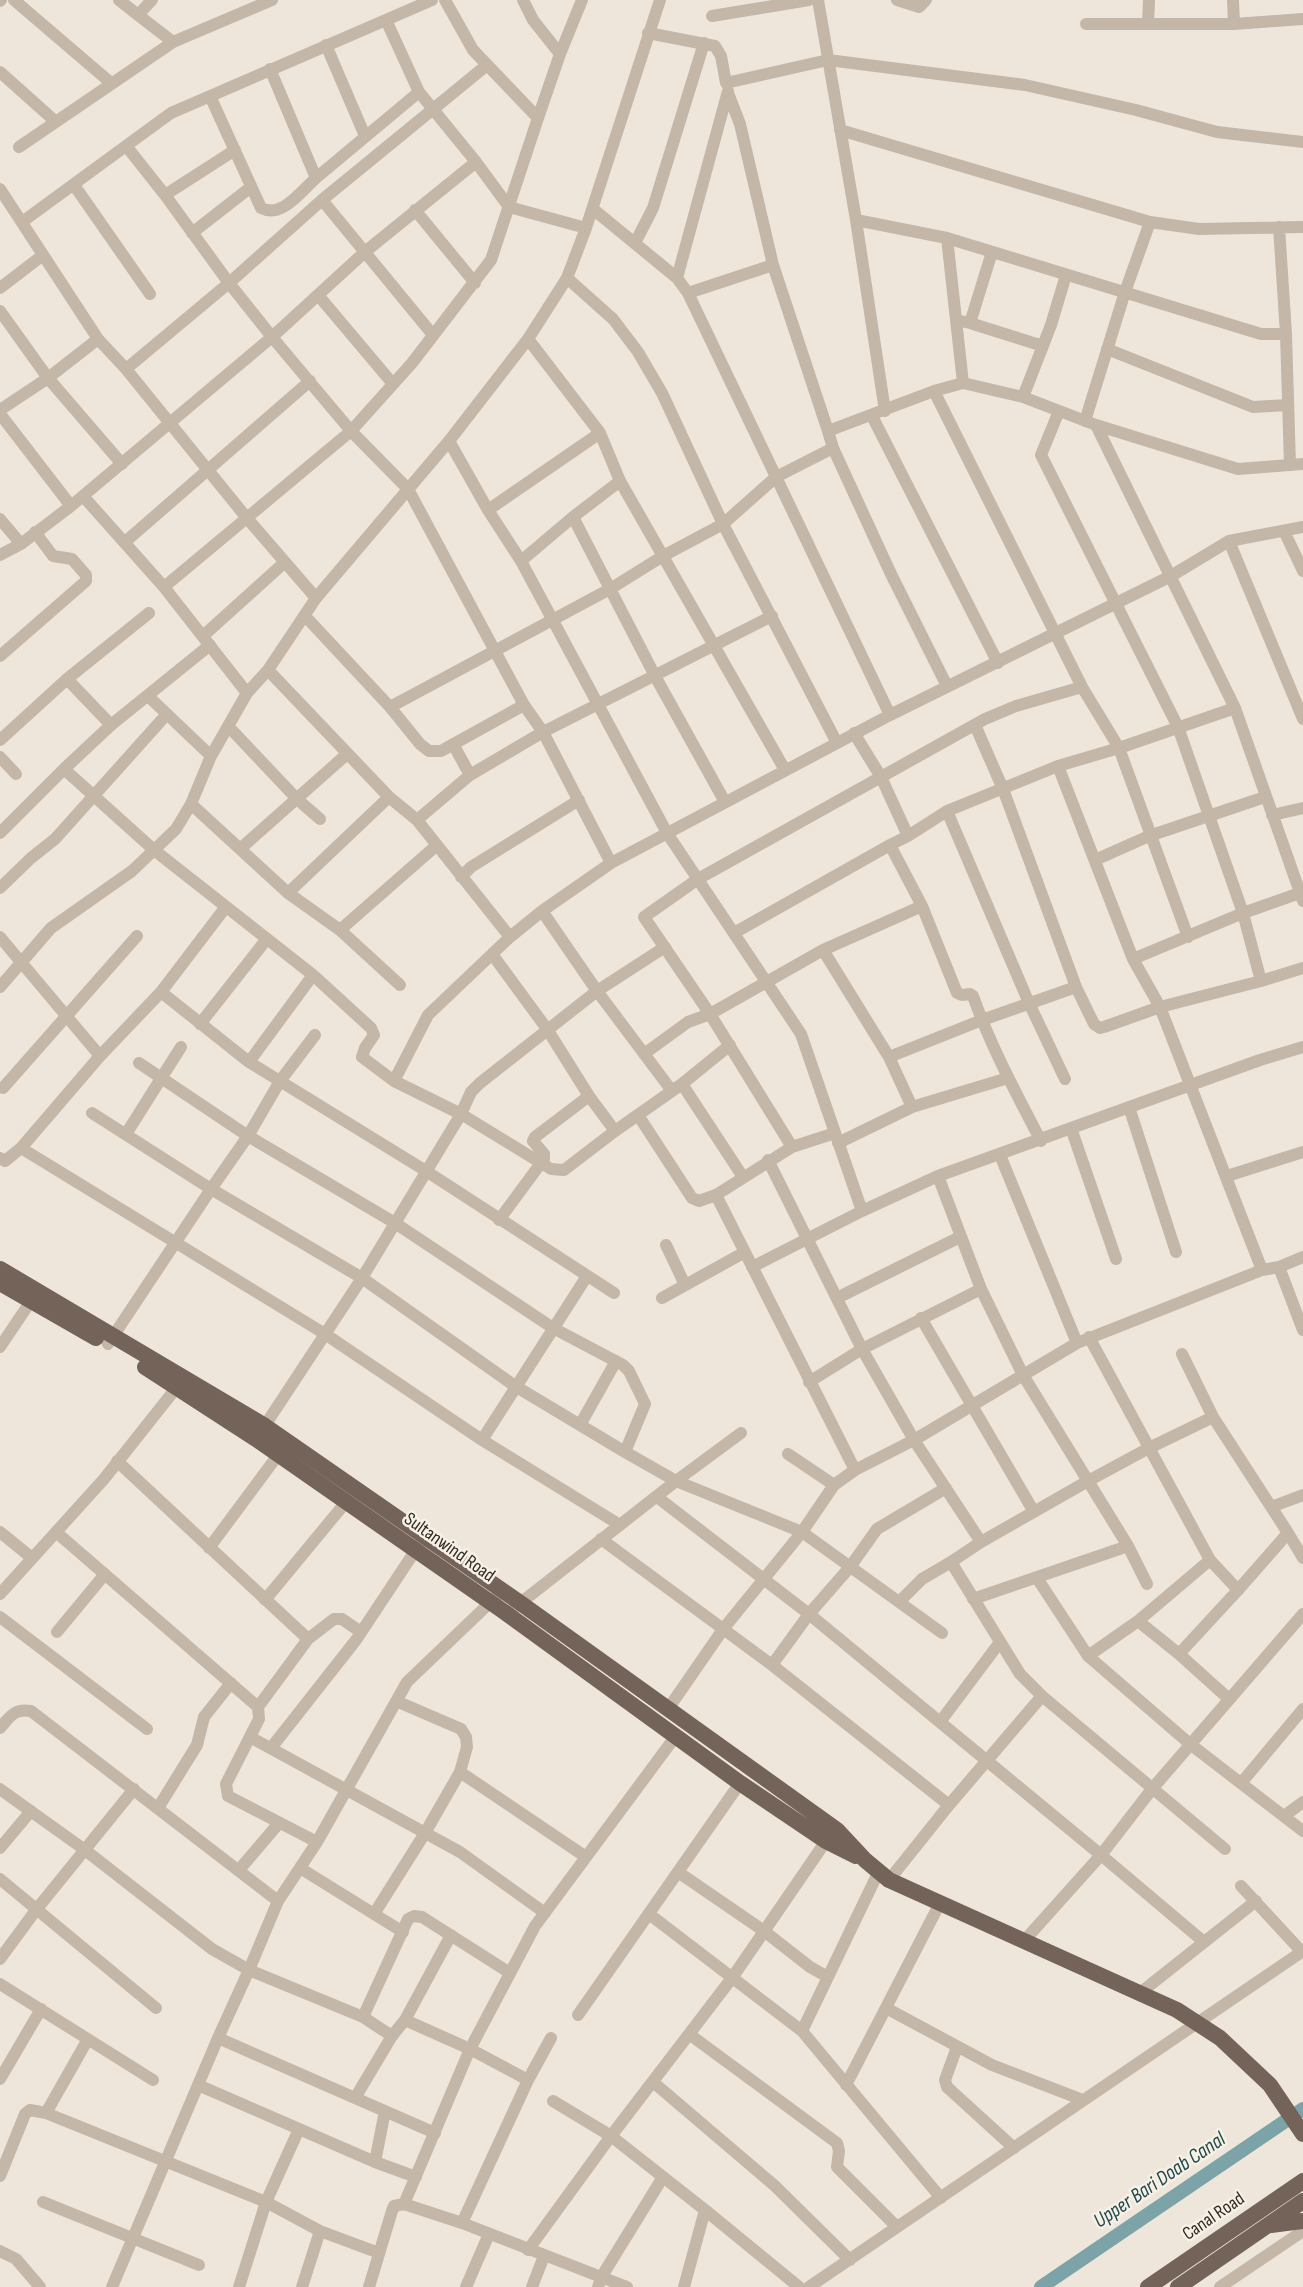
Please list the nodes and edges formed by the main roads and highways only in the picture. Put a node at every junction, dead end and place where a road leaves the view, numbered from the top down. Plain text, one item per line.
1 (0, 1269) edge
2 (0, 1283) edge
3 (110, 1340) junction
4 (261, 1433) junction
5 (420, 1544) junction
6 (513, 1608) junction
7 (864, 1860) junction
8 (1303, 2133) edge
9 (1303, 2181) edge
10 (1303, 2201) edge
11 (1303, 2221) edge
12 (1268, 2225) junction
13 (1148, 2287) edge
14 (1178, 2287) edge

1 - 3 main road
2 - 3 main road, Sultanwind Road
3 - 4 main road
3 - 4 main road, Sultanwind Road
4 - 5 main road
4 - 5 main road, Sultanwind Road
5 - 6 main road, Sultanwind Road
6 - 7 main road, Sultanwind Road
6 - 7 main road
7 - 8 main road
9 - 13 main road, Canal Road
10 - 12 main road, Canal Road
11 - 12 main road
12 - 14 main road, Canal Road

